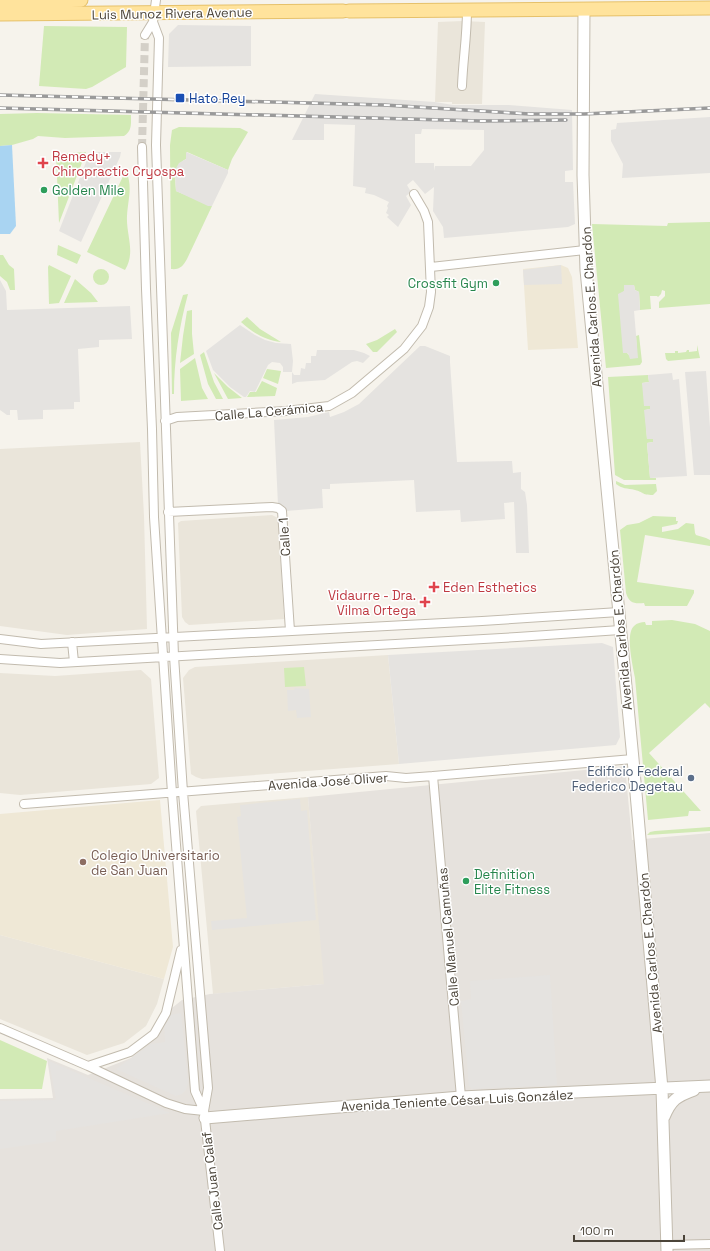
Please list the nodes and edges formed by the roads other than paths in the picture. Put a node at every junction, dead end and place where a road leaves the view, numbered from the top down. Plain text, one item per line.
1 (81, 0) edge
2 (0, 2) edge
3 (584, 4) edge
4 (710, 8) edge
5 (467, 10) junction
6 (155, 12) edge
7 (0, 14) edge
8 (145, 34) tunnel mouth
9 (462, 86) dead end
10 (142, 147) tunnel mouth
11 (414, 194) dead end
12 (585, 250) junction
13 (430, 267) junction
14 (165, 420) junction
15 (168, 512) junction
16 (618, 612) junction
17 (620, 630) junction
18 (290, 631) junction
19 (174, 637) junction
20 (161, 638) junction
21 (0, 639) edge
22 (72, 642) junction
23 (174, 656) junction
24 (162, 657) junction
25 (0, 659) edge
26 (74, 662) junction
27 (633, 759) junction
28 (433, 776) junction
29 (183, 792) junction
30 (172, 793) junction
31 (24, 804) dead end
32 (183, 942) junction
33 (0, 1028) edge
34 (88, 1066) junction
35 (708, 1086) edge
36 (662, 1089) junction
37 (461, 1097) junction
38 (205, 1114) junction
39 (662, 1119) junction
40 (710, 1244) edge
41 (667, 1248) edge
42 (220, 1251) edge

1 - 2 main road, Luis Munoz Rivera Avenue
3 - 4 main road, Luis Munoz Rivera Avenue
3 - 5 main road, Luis Munoz Rivera Avenue
3 - 12 street, Avenida Carlos E. Chardón
5 - 6 main road, Luis Munoz Rivera Avenue
5 - 9 street
6 - 7 main road, Luis Munoz Rivera Avenue
6 - 8 street
6 - 14 street
10 - 20 street
11 - 13 street, Calle La Cerámica
12 - 13 street
12 - 16 street, Avenida Carlos E. Chardón
13 - 14 street, Calle La Cerámica
14 - 15 street
15 - 18 street, Calle 1
15 - 19 street
16 - 17 street, Avenida Carlos E. Chardón
16 - 18 street
17 - 23 street
17 - 27 street, Avenida Carlos E. Chardón
18 - 19 street
19 - 20 street
19 - 23 street
20 - 22 street
20 - 24 street
21 - 22 street
22 - 26 street
23 - 24 street
23 - 29 street
24 - 26 street
24 - 30 street
25 - 26 street
27 - 28 street, Avenida José Oliver
27 - 36 street, Avenida Carlos E. Chardón
28 - 29 street, Avenida José Oliver
28 - 37 street, Calle Manuel Camuñas
29 - 30 street, Avenida José Oliver
29 - 38 street
30 - 31 street, Avenida José Oliver
30 - 32 street
32 - 34 street
32 - 38 street
33 - 34 street, Avenida Teniente César Luis González
34 - 38 street, Avenida Teniente César Luis González
35 - 36 street, Avenida Teniente César Luis González
35 - 39 street
36 - 37 street, Avenida Teniente César Luis González
36 - 39 street, Avenida Carlos E. Chardón
37 - 38 street, Avenida Teniente César Luis González
38 - 42 street, Calle Juan Calaf
39 - 41 street, Avenida Carlos E. Chardón
40 - 41 street

